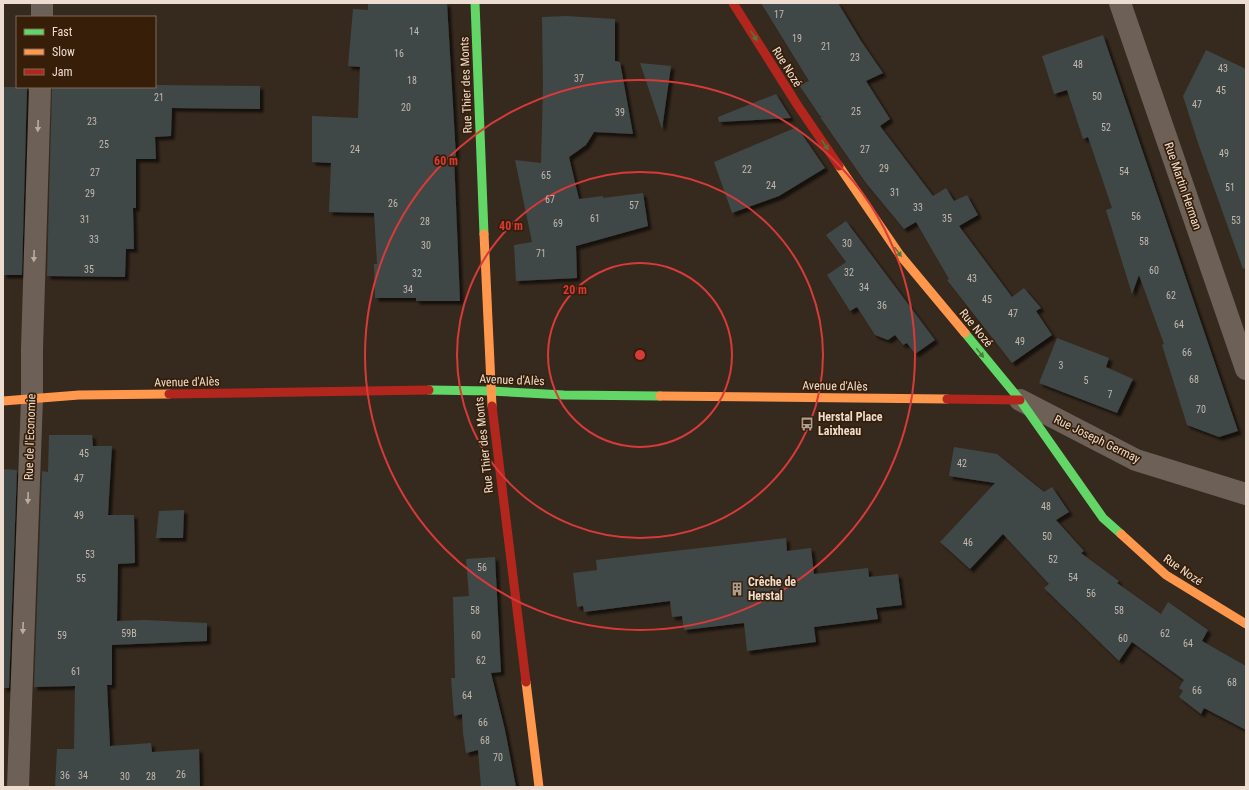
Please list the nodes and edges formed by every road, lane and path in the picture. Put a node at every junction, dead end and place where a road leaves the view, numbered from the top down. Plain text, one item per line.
1 (42, 3) edge
2 (475, 3) edge
3 (733, 3) edge
4 (1120, 3) edge
5 (42, 16) edge
6 (40, 88) edge
7 (1246, 370) edge
8 (490, 391) junction
9 (32, 398) junction
10 (1020, 400) junction
11 (3, 401) edge
12 (1246, 494) edge
13 (1246, 624) edge
14 (18, 787) edge
15 (539, 787) edge

1 - 5 street
2 - 8 street, Rue Thier des Monts
3 -> 10 street, Rue Nozé
4 - 7 street, Rue Martin Herman
6 -> 9 street, Rue de l'Economie
8 - 9 street, Avenue d'Alès
8 - 10 street, Avenue d'Alès
8 - 15 street, Rue Thier des Monts
9 - 11 street, Avenue d'Alès
9 -> 14 street, Rue de l'Economie
10 - 12 street, Rue Joseph Germay
10 - 13 street, Rue Nozé

